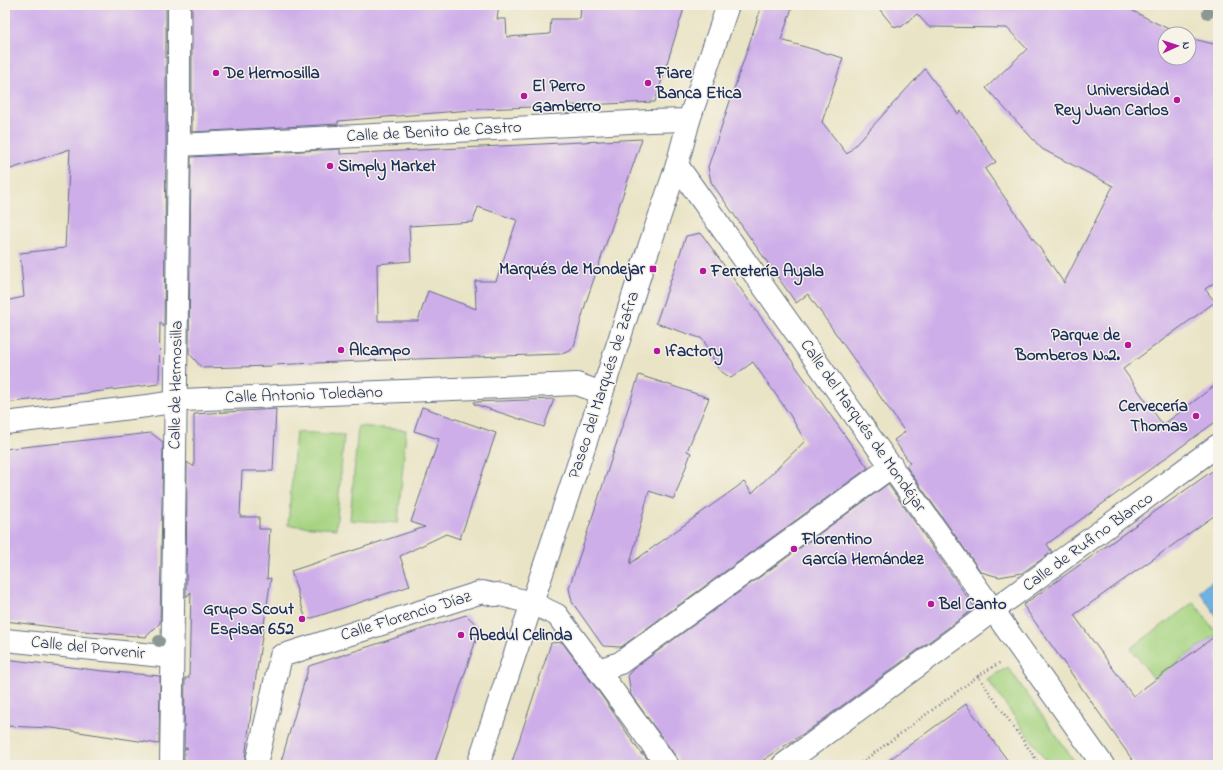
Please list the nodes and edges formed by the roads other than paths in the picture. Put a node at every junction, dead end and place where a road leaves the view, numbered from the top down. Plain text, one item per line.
1 (179, 5) edge
2 (728, 5) edge
3 (689, 120) junction
4 (179, 145) junction
5 (678, 165) junction
6 (602, 393) junction
7 (176, 401) junction
8 (5, 423) edge
9 (1218, 445) edge
10 (892, 466) junction
11 (532, 603) junction
12 (994, 611) junction
13 (5, 640) edge
14 (172, 657) junction
15 (598, 670) junction
16 (792, 761) edge
17 (171, 765) edge
18 (256, 765) edge
19 (478, 765) edge
20 (666, 765) edge
21 (1103, 765) edge

1 - 4 street, Calle de Hermosilla
2 - 3 street, Paseo del Marqués de Zafra
3 - 4 street, Calle de Benito de Castro
3 - 5 street, Paseo del Marqués de Zafra
4 - 7 street, Calle de Hermosilla
5 - 6 street, Paseo del Marqués de Zafra
5 - 10 street, Calle del Marqués de Mondéjar
6 - 7 street, Calle Antonio Toledano
6 - 11 street, Paseo del Marqués de Zafra
7 - 8 street, Calle Antonio Toledano
7 - 14 street, Calle de Hermosilla
9 - 12 street, Calle de Rufino Blanco
10 - 12 street, Calle del Marqués de Mondéjar
10 - 15 street
11 - 15 street, Calle Florencio Díaz
11 - 18 street, Calle Florencio Díaz
11 - 19 street, Paseo del Marqués de Zafra
12 - 16 street, Calle de Rufino Blanco
12 - 21 street, Calle del Marqués de Mondéjar
13 - 14 street, Calle del Porvenir
14 - 17 street, Calle de Hermosilla
15 - 20 street, Calle Florencio Díaz

